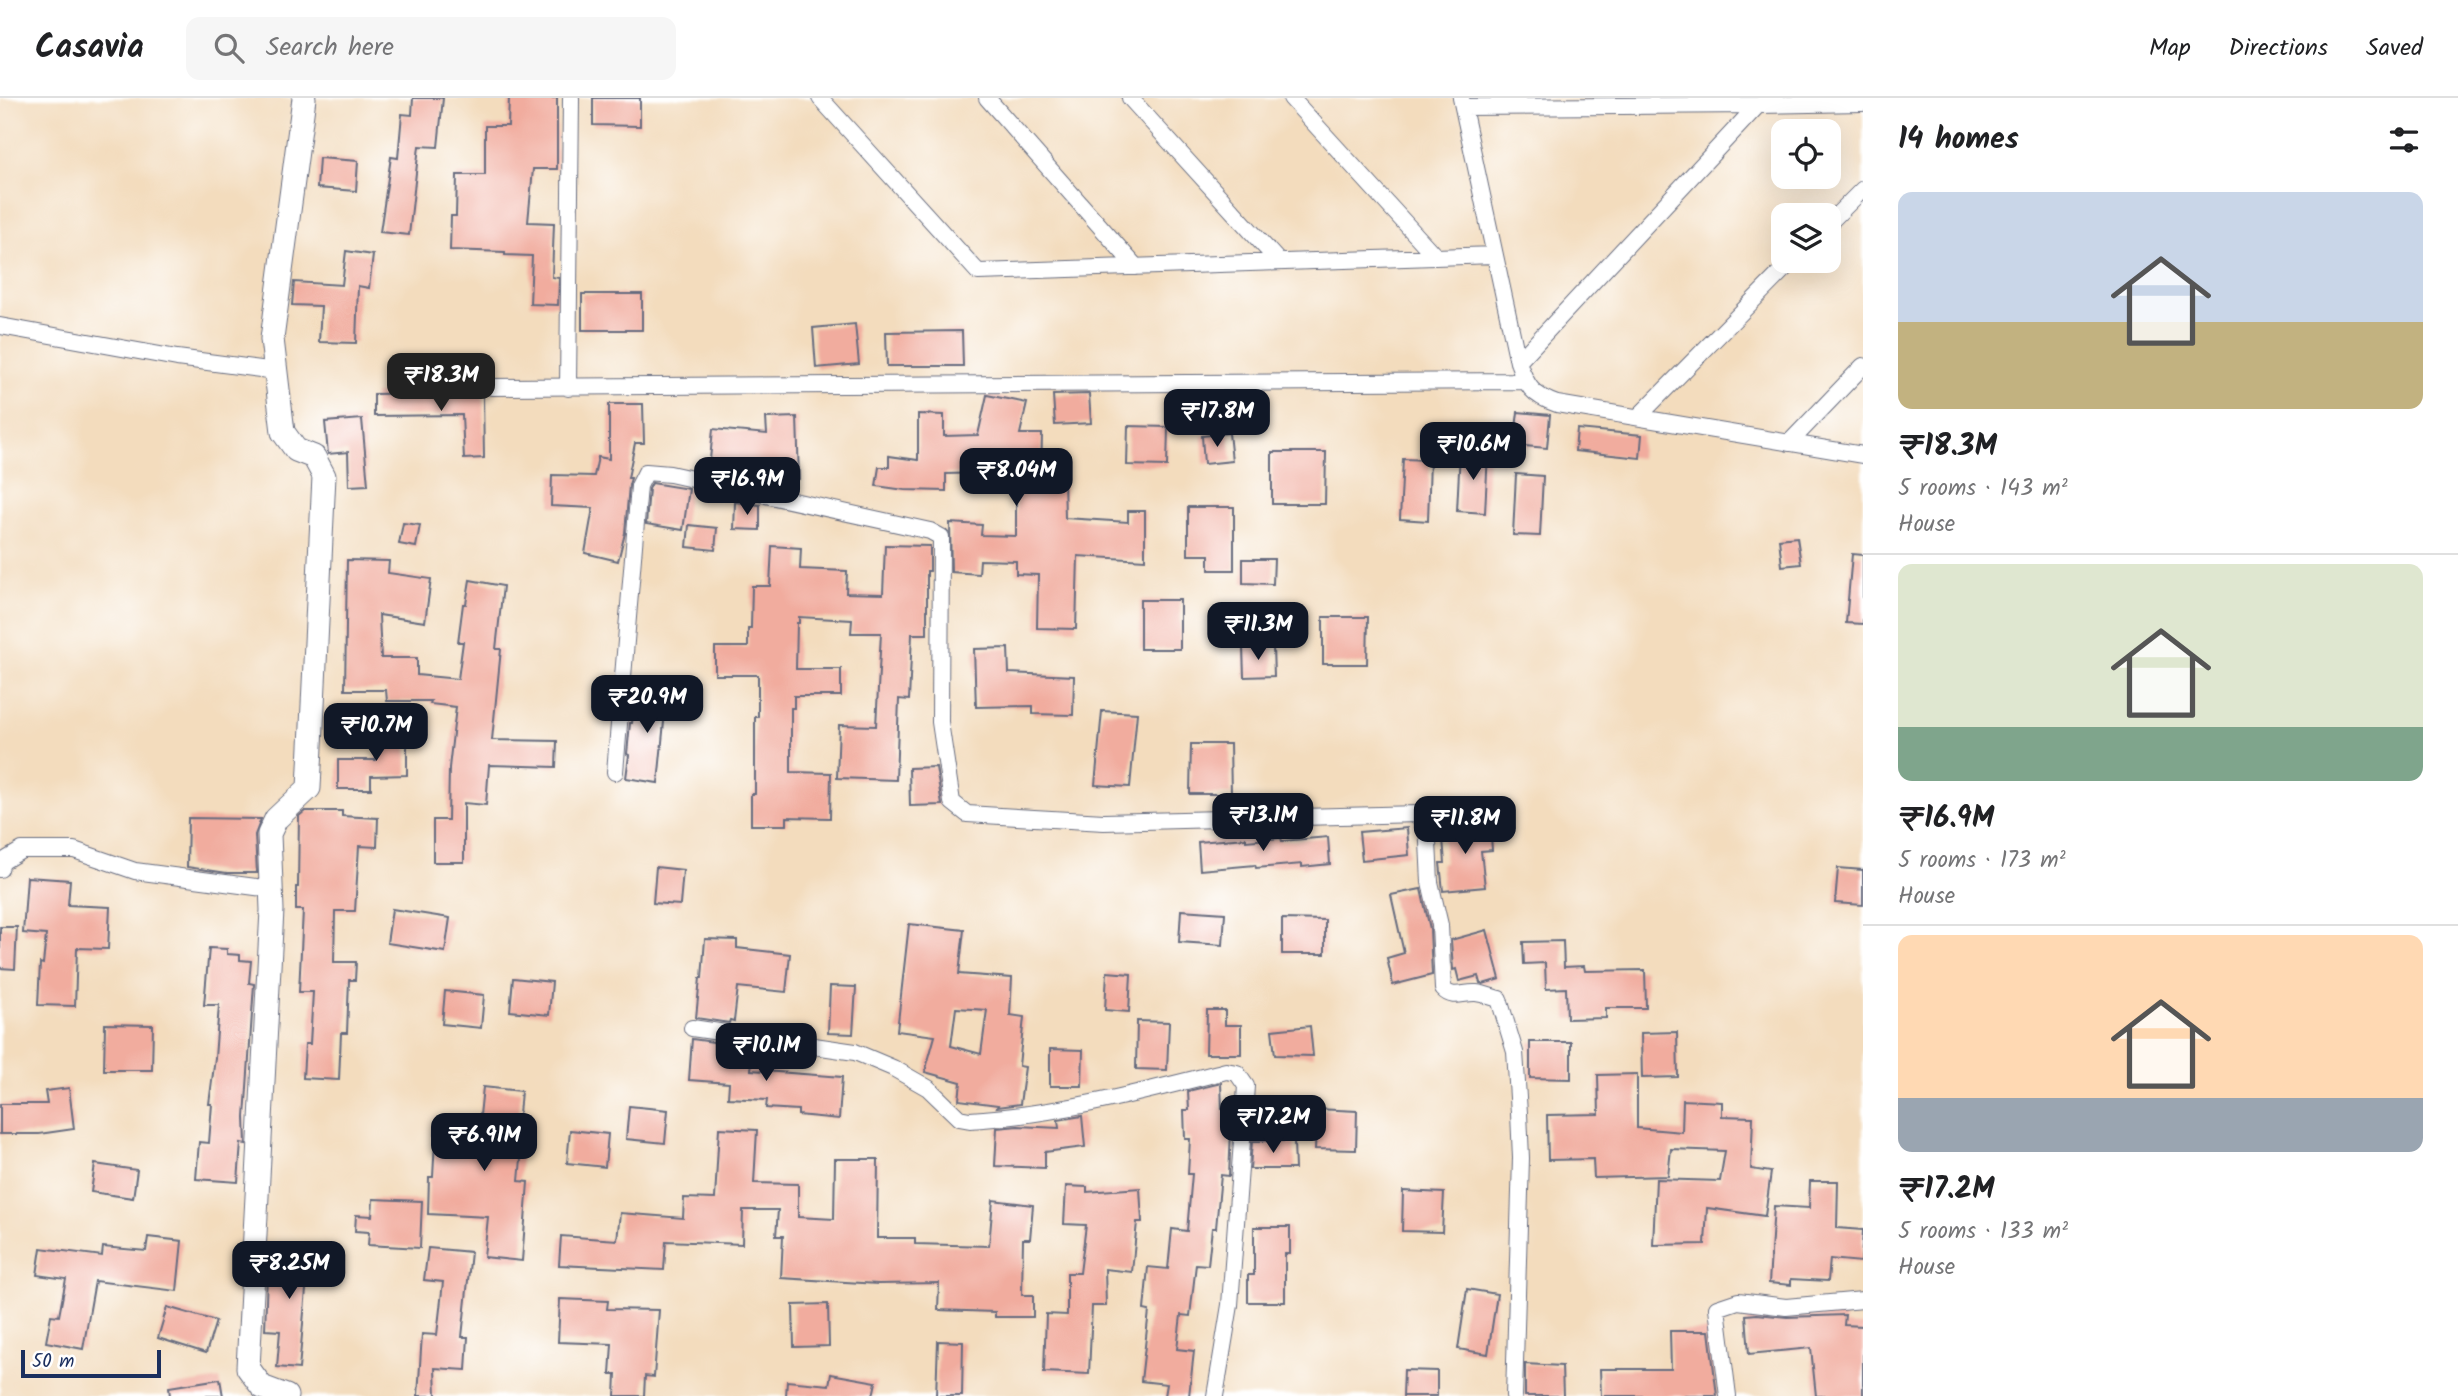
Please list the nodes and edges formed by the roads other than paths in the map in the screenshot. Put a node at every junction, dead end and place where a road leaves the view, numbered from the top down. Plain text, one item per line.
1 (304, 98) edge
2 (571, 98) edge
3 (820, 98) edge
4 (987, 98) edge
5 (1130, 98) edge
6 (1291, 98) edge
7 (1462, 102) edge
8 (1863, 103) edge
9 (1758, 105) junction
10 (1863, 188) edge
11 (1841, 211) edge
12 (1495, 255) junction
13 (1436, 257) junction
14 (1279, 262) junction
15 (1136, 267) junction
16 (1780, 273) edge
17 (0, 326) edge
18 (1518, 362) junction
19 (1863, 366) edge
20 (276, 371) junction
21 (1525, 381) junction
22 (492, 387) dead end
23 (568, 388) junction
24 (1638, 418) junction
25 (1789, 443) junction
26 (1863, 455) edge
27 (615, 772) dead end
28 (0, 869) edge
29 (271, 889) junction
30 (692, 1028) dead end
31 (1863, 1300) edge
32 (286, 1396) edge
33 (1215, 1396) edge
34 (1514, 1396) edge
35 (1728, 1396) edge

1 - 20 street
2 - 23 street
3 - 15 street
4 - 15 street
5 - 14 street
6 - 13 street
7 - 9 street
7 - 12 street
8 - 9 street
9 - 18 street
10 - 11 street
12 - 13 street
12 - 18 street
13 - 14 street
14 - 15 street
16 - 24 street
17 - 20 street
18 - 21 street
19 - 25 street
20 - 29 street
21 - 23 street
21 - 24 street
22 - 23 street
24 - 25 street
25 - 26 street
27 - 34 street
28 - 29 street
29 - 32 street
30 - 33 street
31 - 35 street

